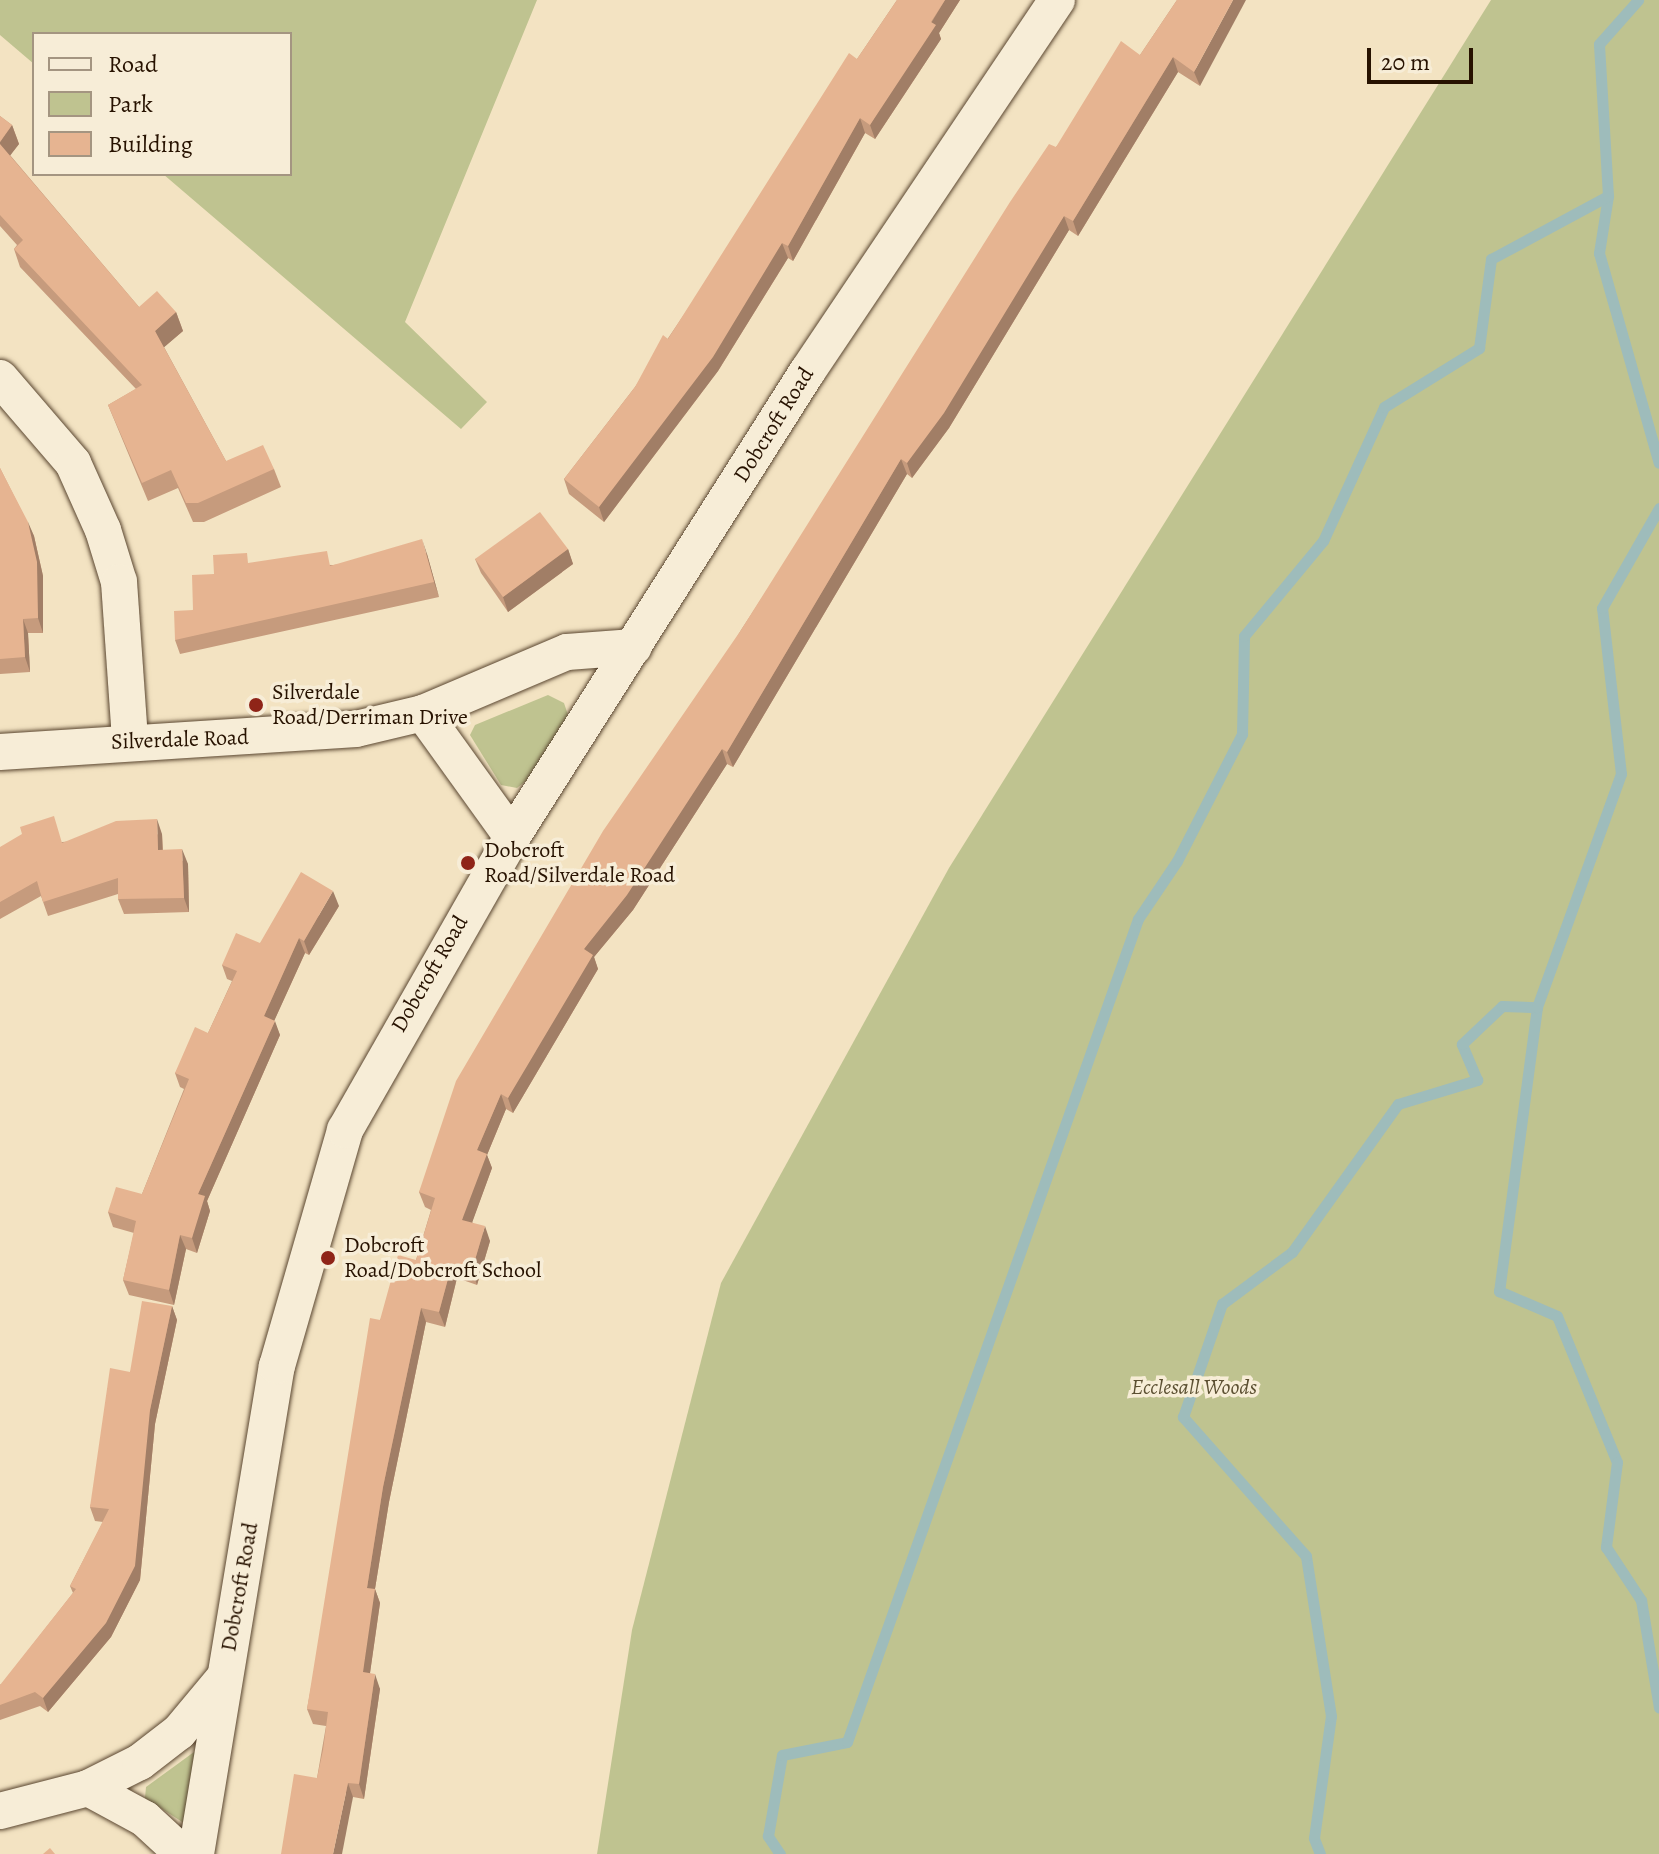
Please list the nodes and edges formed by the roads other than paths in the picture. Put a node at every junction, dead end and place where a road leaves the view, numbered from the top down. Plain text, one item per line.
1 (1057, 0) edge
2 (0, 378) edge
3 (634, 647) junction
4 (423, 713) junction
5 (130, 741) junction
6 (0, 752) edge
7 (512, 837) junction
8 (225, 1677) junction
9 (88, 1788) junction
10 (0, 1811) edge
11 (183, 1854) edge
12 (196, 1854) edge

1 - 3 street, Dobcroft Road
2 - 5 street
3 - 4 street, Silverdale Road
3 - 7 street, Dobcroft Road
4 - 5 street, Silverdale Road
4 - 7 street
5 - 6 street, Silverdale Road
7 - 8 street, Dobcroft Road
8 - 9 street
8 - 12 street, Dobcroft Road
9 - 10 street
9 - 11 street

